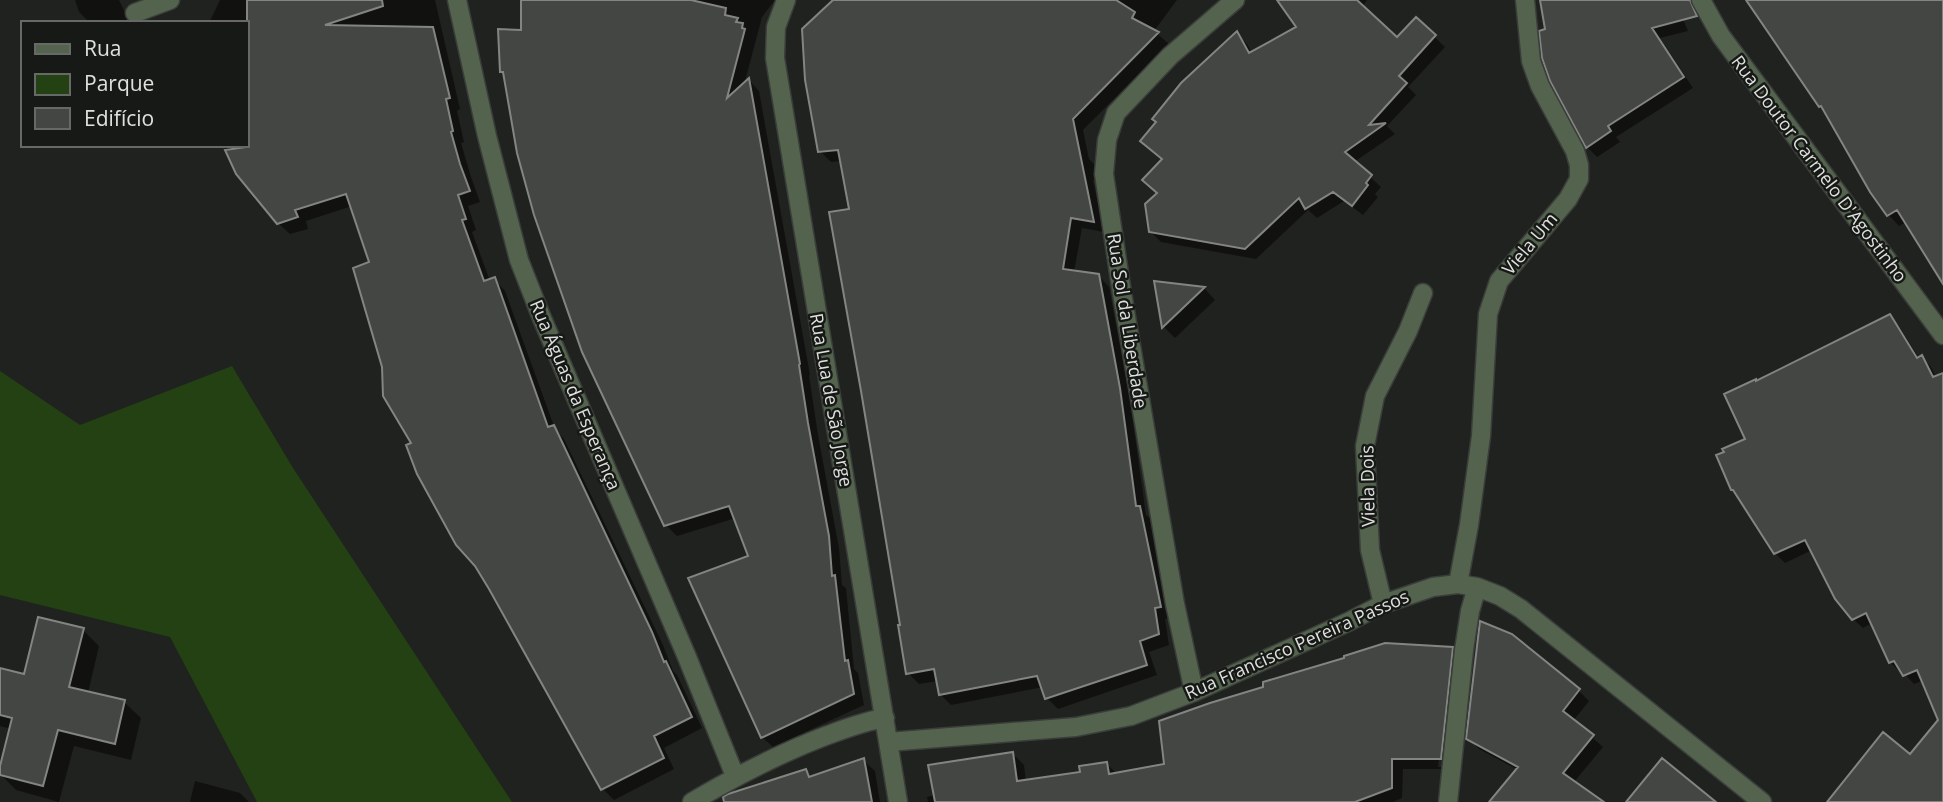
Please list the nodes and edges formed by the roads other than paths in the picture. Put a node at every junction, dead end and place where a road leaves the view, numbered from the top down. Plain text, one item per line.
1 (170, 0) edge
2 (457, 0) edge
3 (786, 0) edge
4 (1236, 0) edge
5 (1525, 0) edge
6 (1701, 0) edge
7 (135, 13) dead end
8 (1423, 293) dead end
9 (1943, 335) edge
10 (1458, 584) junction
11 (1476, 587) junction
12 (1383, 604) junction
13 (1194, 692) junction
14 (885, 718) junction
15 (888, 742) junction
16 (735, 776) junction
17 (692, 802) edge
18 (898, 802) edge
19 (1448, 802) edge
20 (1762, 802) edge

1 - 7 street
2 - 16 street, Rua Águas da Esperança
3 - 14 street, Rua Lua de São Jorge
4 - 13 street, Rua Sol da Liberdade
5 - 10 street, Viela Um
6 - 9 street, Rua Doutor Carmelo D'Agostinho
8 - 12 street, Viela Dois
10 - 11 street, Rua Francisco Pereira Passos
10 - 12 street, Rua Francisco Pereira Passos
11 - 19 street
11 - 20 street, Rua Francisco Pereira Passos
12 - 13 street, Rua Francisco Pereira Passos
13 - 15 street, Rua Francisco Pereira Passos
14 - 15 street, Rua Lua de São Jorge
14 - 16 street
15 - 18 street, Rua Lua de São Jorge
16 - 17 street

